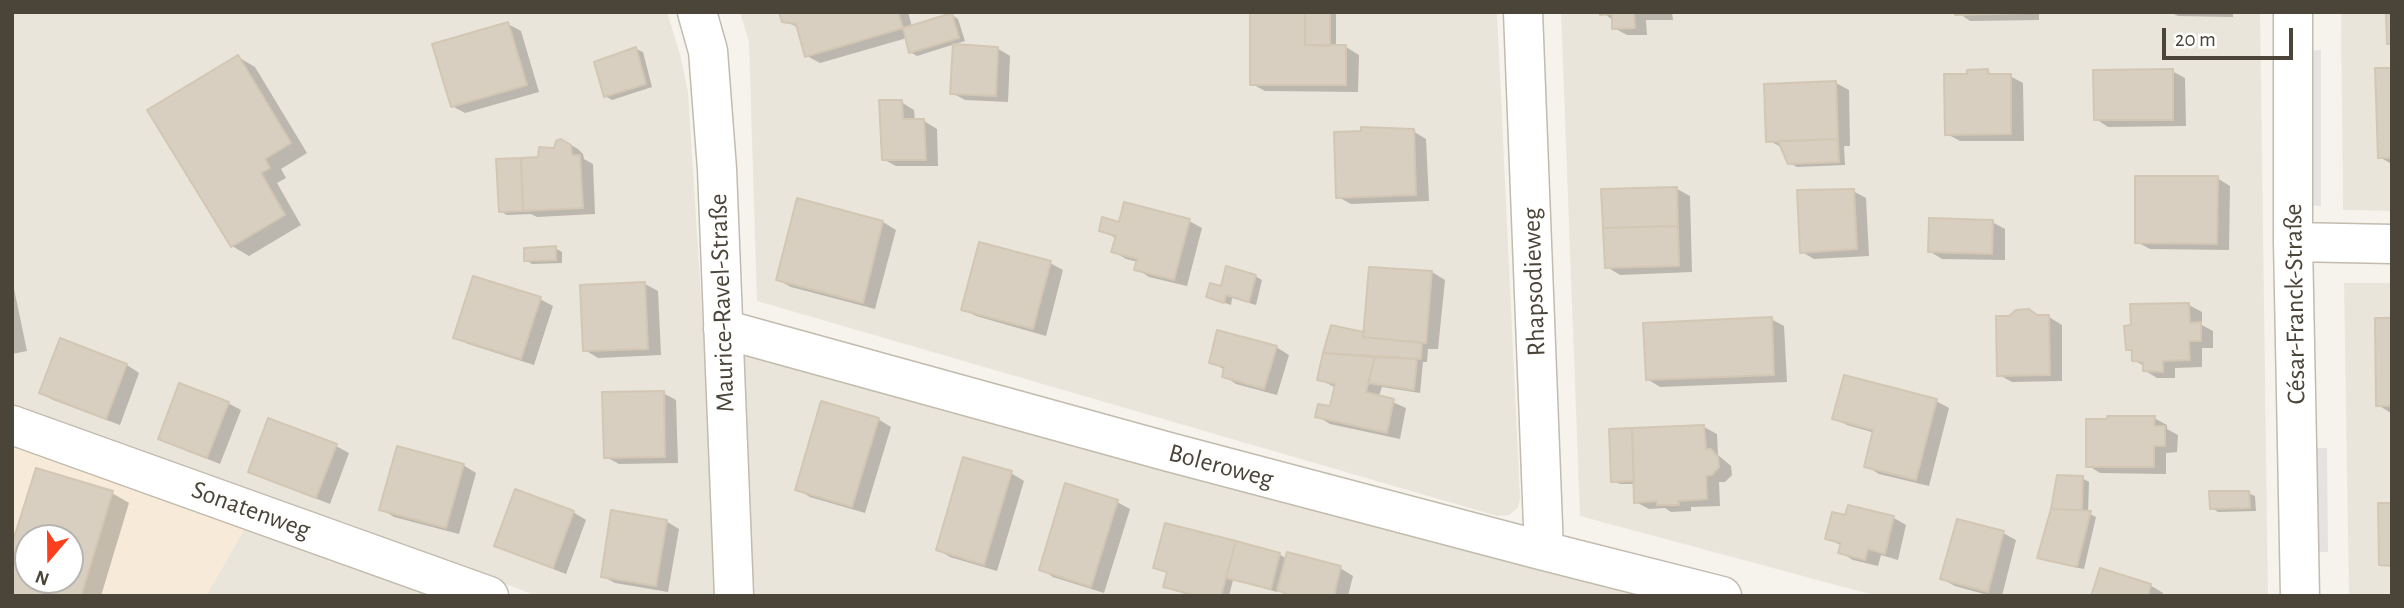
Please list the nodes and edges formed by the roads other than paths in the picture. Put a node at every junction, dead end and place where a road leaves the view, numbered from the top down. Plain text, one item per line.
1 (697, 12) edge
2 (1523, 12) edge
3 (2293, 12) edge
4 (2293, 242) junction
5 (2392, 244) edge
6 (723, 329) junction
7 (12, 425) edge
8 (1544, 551) junction
9 (489, 596) edge
10 (734, 596) edge
11 (1721, 596) edge
12 (2300, 596) edge

1 - 6 street, Maurice-Ravel-Straße
2 - 8 street, Rhapsodieweg
3 - 4 street, César-Franck-Straße
4 - 5 street
4 - 12 street, César-Franck-Straße
6 - 8 street, Boleroweg
6 - 10 street, Maurice-Ravel-Straße
7 - 9 street, Sonatenweg
8 - 11 street, Boleroweg

